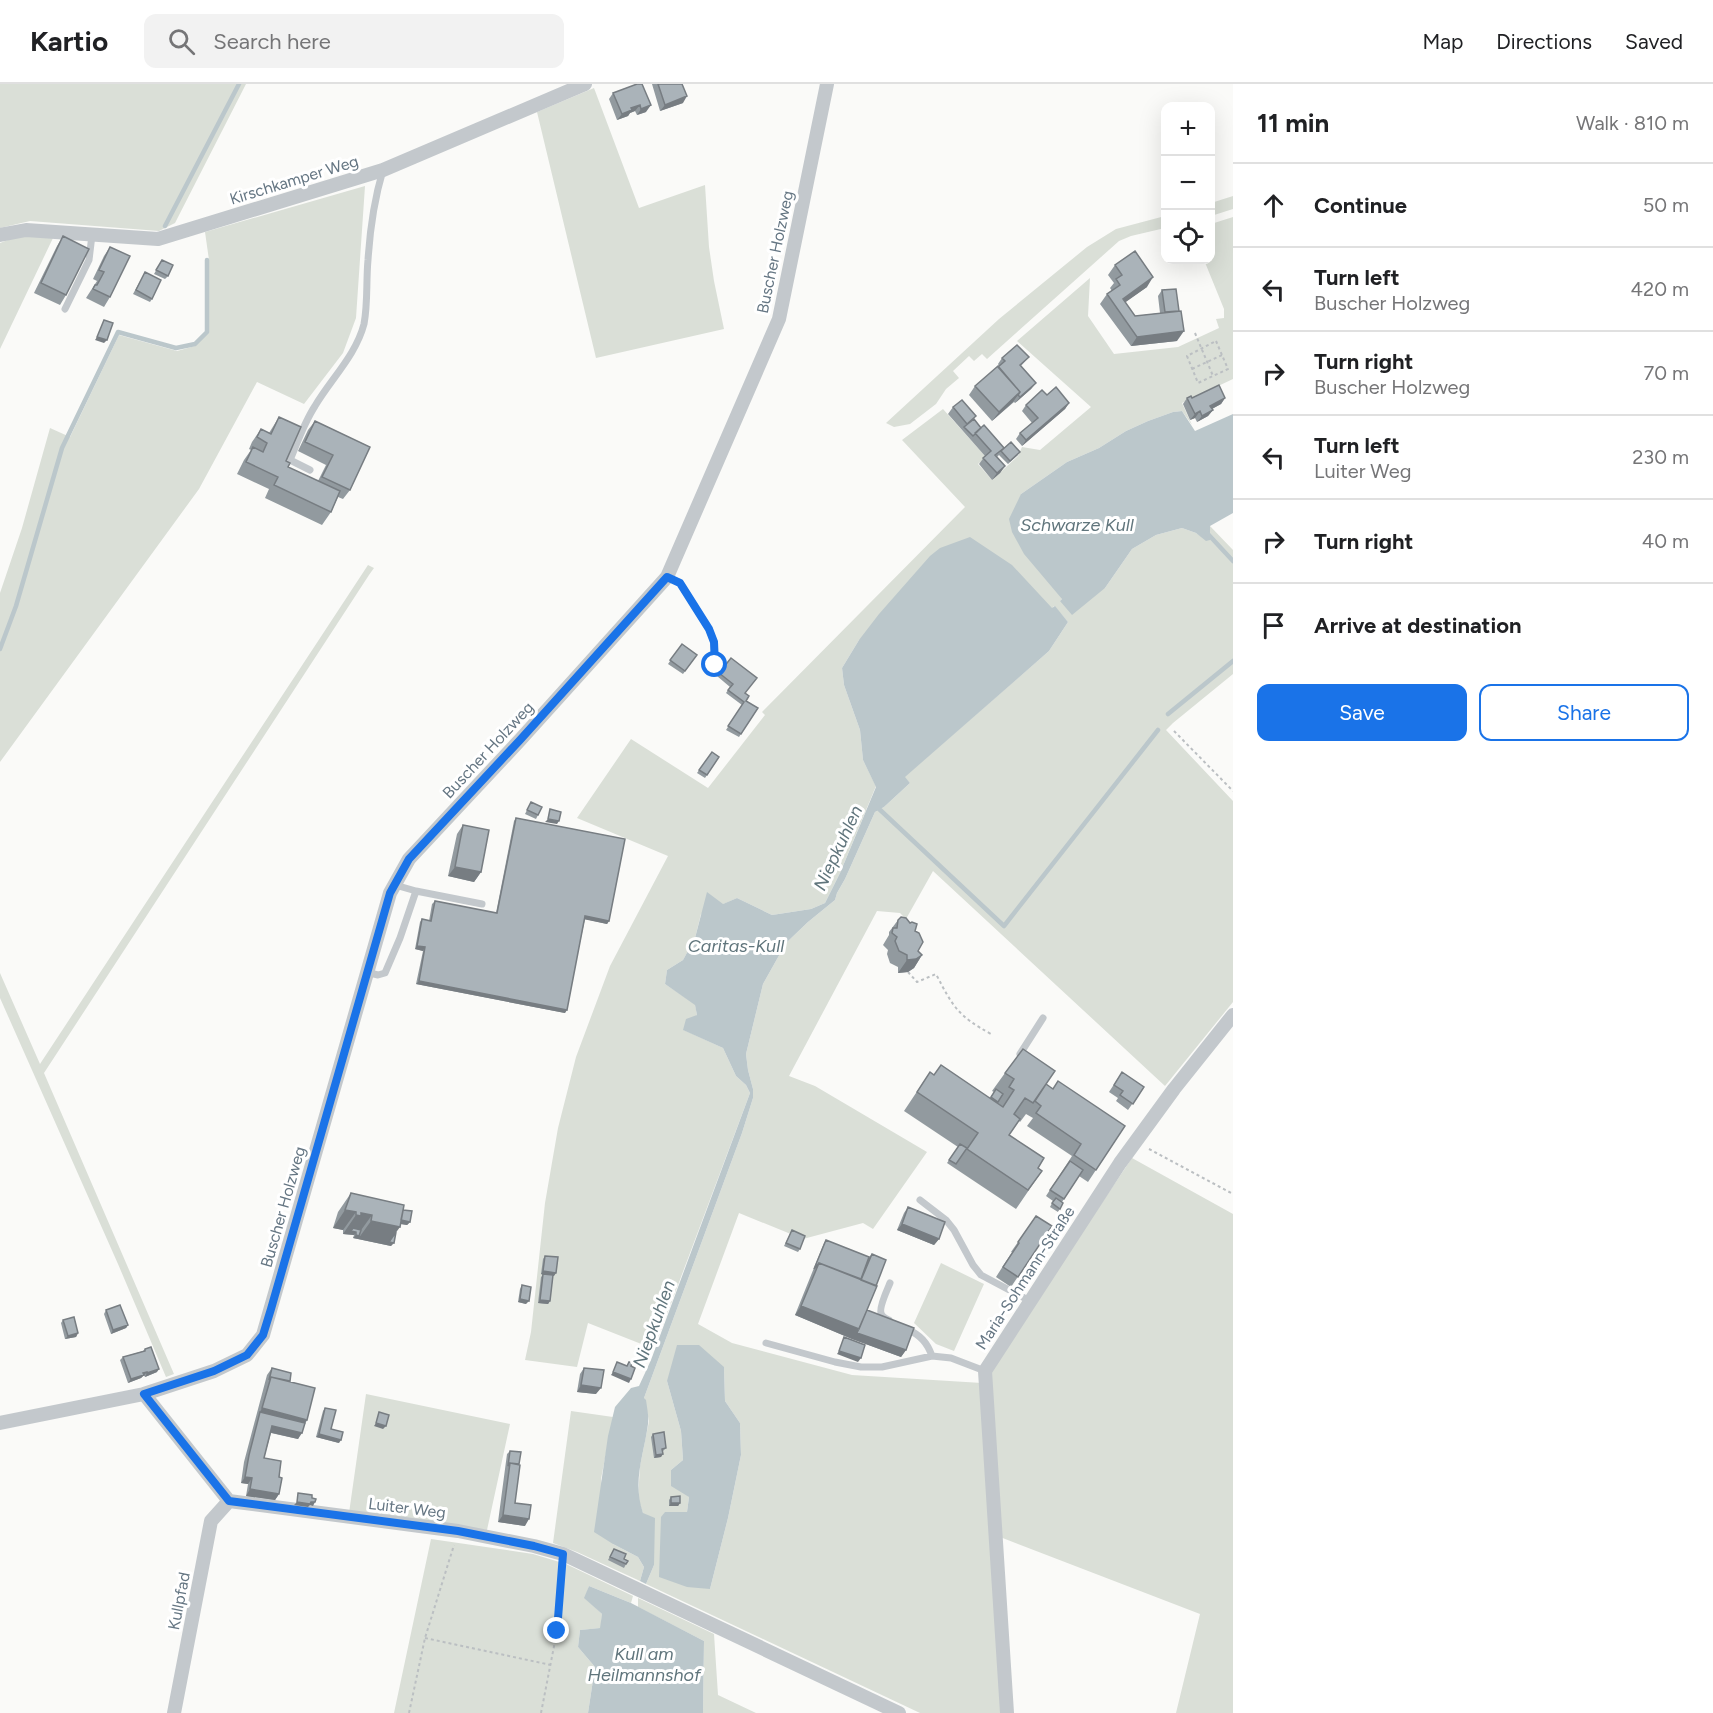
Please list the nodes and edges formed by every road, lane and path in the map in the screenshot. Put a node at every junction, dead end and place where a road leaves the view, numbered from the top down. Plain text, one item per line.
1 (585, 84) edge
2 (827, 84) edge
3 (383, 170) junction
4 (0, 235) edge
5 (92, 235) junction
6 (65, 309) dead end
7 (1195, 333) dead end
8 (1201, 349) junction
9 (1222, 355) junction
10 (1207, 362) junction
11 (1192, 369) junction
12 (1213, 376) junction
13 (310, 470) dead end
14 (667, 577) junction
15 (715, 665) dead end
16 (1174, 731) dead end
17 (1233, 791) edge
18 (395, 885) junction
19 (416, 891) junction
20 (482, 904) dead end
21 (366, 972) junction
22 (908, 972) edge
23 (1233, 1015) edge
24 (1043, 1018) dead end
25 (991, 1034) dead end
26 (1020, 1054) edge
27 (1136, 1142) junction
28 (1233, 1194) edge
29 (920, 1200) dead end
30 (890, 1283) dead end
31 (1030, 1301) junction
32 (766, 1343) dead end
33 (932, 1356) junction
34 (985, 1371) junction
35 (144, 1394) junction
36 (0, 1423) edge
37 (229, 1501) junction
38 (458, 1531) junction
39 (563, 1554) junction
40 (425, 1638) junction
41 (551, 1665) junction
42 (174, 1713) edge
43 (409, 1713) edge
44 (541, 1713) edge
45 (898, 1713) edge
46 (1007, 1713) edge

1 - 3 street, Kirschkamper Weg
2 - 14 street, Buscher Holzweg
3 - 5 street, Kirschkamper Weg
3 - 13 lane
4 - 5 street, Kirschkamper Weg
5 - 6 lane
7 - 8 path
8 - 9 path
8 - 10 path
8 - 11 path
9 - 10 path
9 - 12 path
10 - 11 path
10 - 12 path
11 - 12 path
14 - 15 lane
14 - 18 street, Buscher Holzweg
16 - 17 path
18 - 19 lane
18 - 21 street, Buscher Holzweg
19 - 20 lane
19 - 21 lane
21 - 35 street, Buscher Holzweg
22 - 25 path
23 - 27 street, Maria-Sohmann-Straße
24 - 26 lane
27 - 28 path
27 - 31 street, Maria-Sohmann-Straße
29 - 31 lane
30 - 33 lane
31 - 34 street, Maria-Sohmann-Straße
32 - 33 lane
33 - 34 lane
34 - 46 street, Maria-Sohmann-Straße
35 - 36 street
35 - 37 street
37 - 38 street, Luiter Weg
37 - 42 street, Kullpfad
38 - 39 street, Luiter Weg
38 - 40 path
39 - 41 path
39 - 45 street, Luiter Weg
40 - 41 path
40 - 43 path
41 - 44 path

